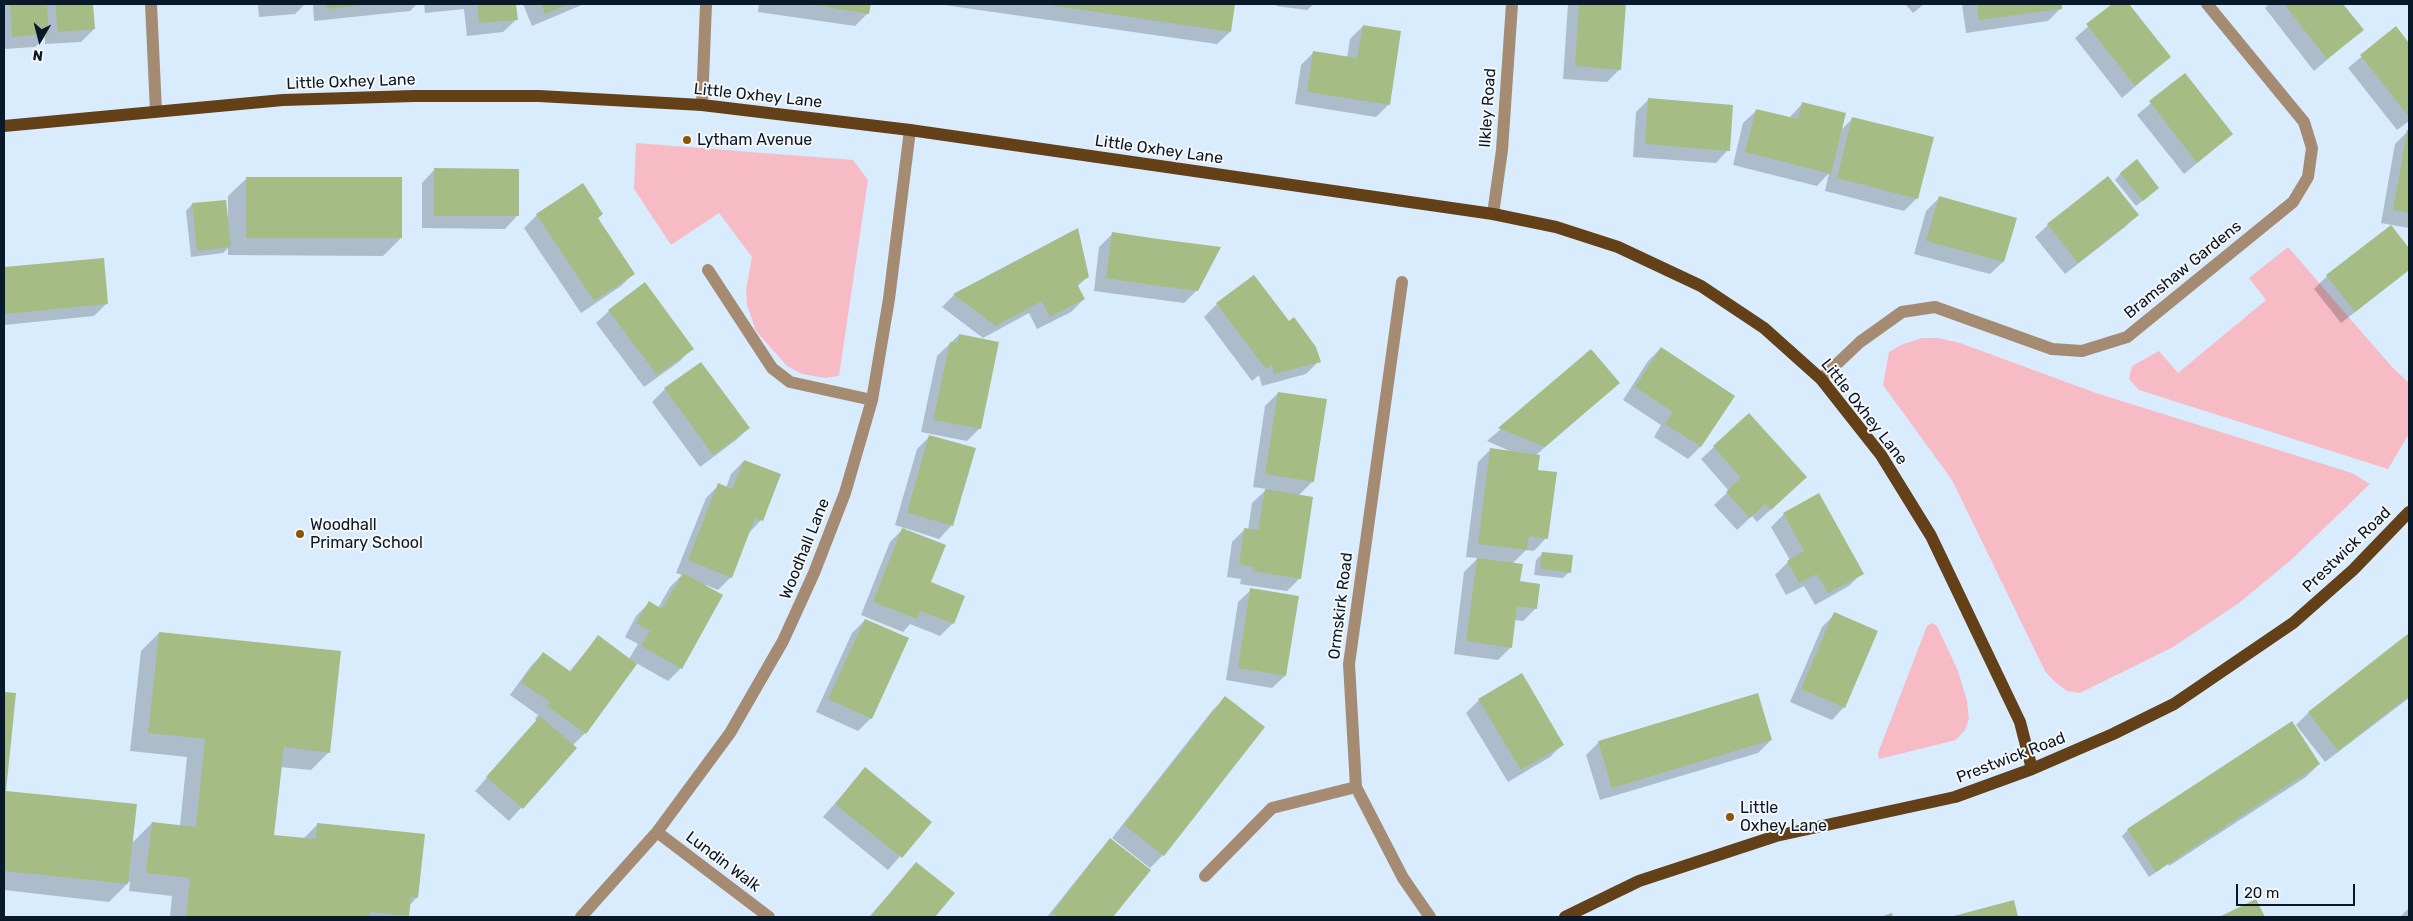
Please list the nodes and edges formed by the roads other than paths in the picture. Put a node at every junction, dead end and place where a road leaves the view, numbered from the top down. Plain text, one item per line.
1 (151, 4) edge
2 (706, 4) edge
3 (1512, 4) edge
4 (2207, 4) edge
5 (702, 105) junction
6 (156, 111) junction
7 (4, 126) edge
8 (910, 130) junction
9 (1493, 214) junction
10 (708, 270) dead end
11 (1402, 282) dead end
12 (1821, 379) junction
13 (872, 400) junction
14 (2409, 512) edge
15 (2032, 769) junction
16 (1356, 787) junction
17 (657, 832) junction
18 (1205, 876) dead end
19 (581, 917) edge
20 (769, 917) edge
21 (1430, 917) edge
22 (1565, 917) edge

1 - 6 street
2 - 5 street
3 - 9 street, Ilkley Road
4 - 12 street, Bramshaw Gardens
5 - 6 main road, Little Oxhey Lane
5 - 8 main road, Little Oxhey Lane
6 - 7 main road, Little Oxhey Lane
8 - 9 main road, Little Oxhey Lane
8 - 13 street, Woodhall Lane
9 - 12 main road, Little Oxhey Lane
10 - 13 street
11 - 16 street, Ormskirk Road
12 - 15 main road, Little Oxhey Lane
13 - 17 street, Woodhall Lane
14 - 15 main road, Prestwick Road
15 - 22 main road, Prestwick Road
16 - 18 street
16 - 21 street, Ormskirk Road
17 - 19 street, Woodhall Lane
17 - 20 street, Lundin Walk

